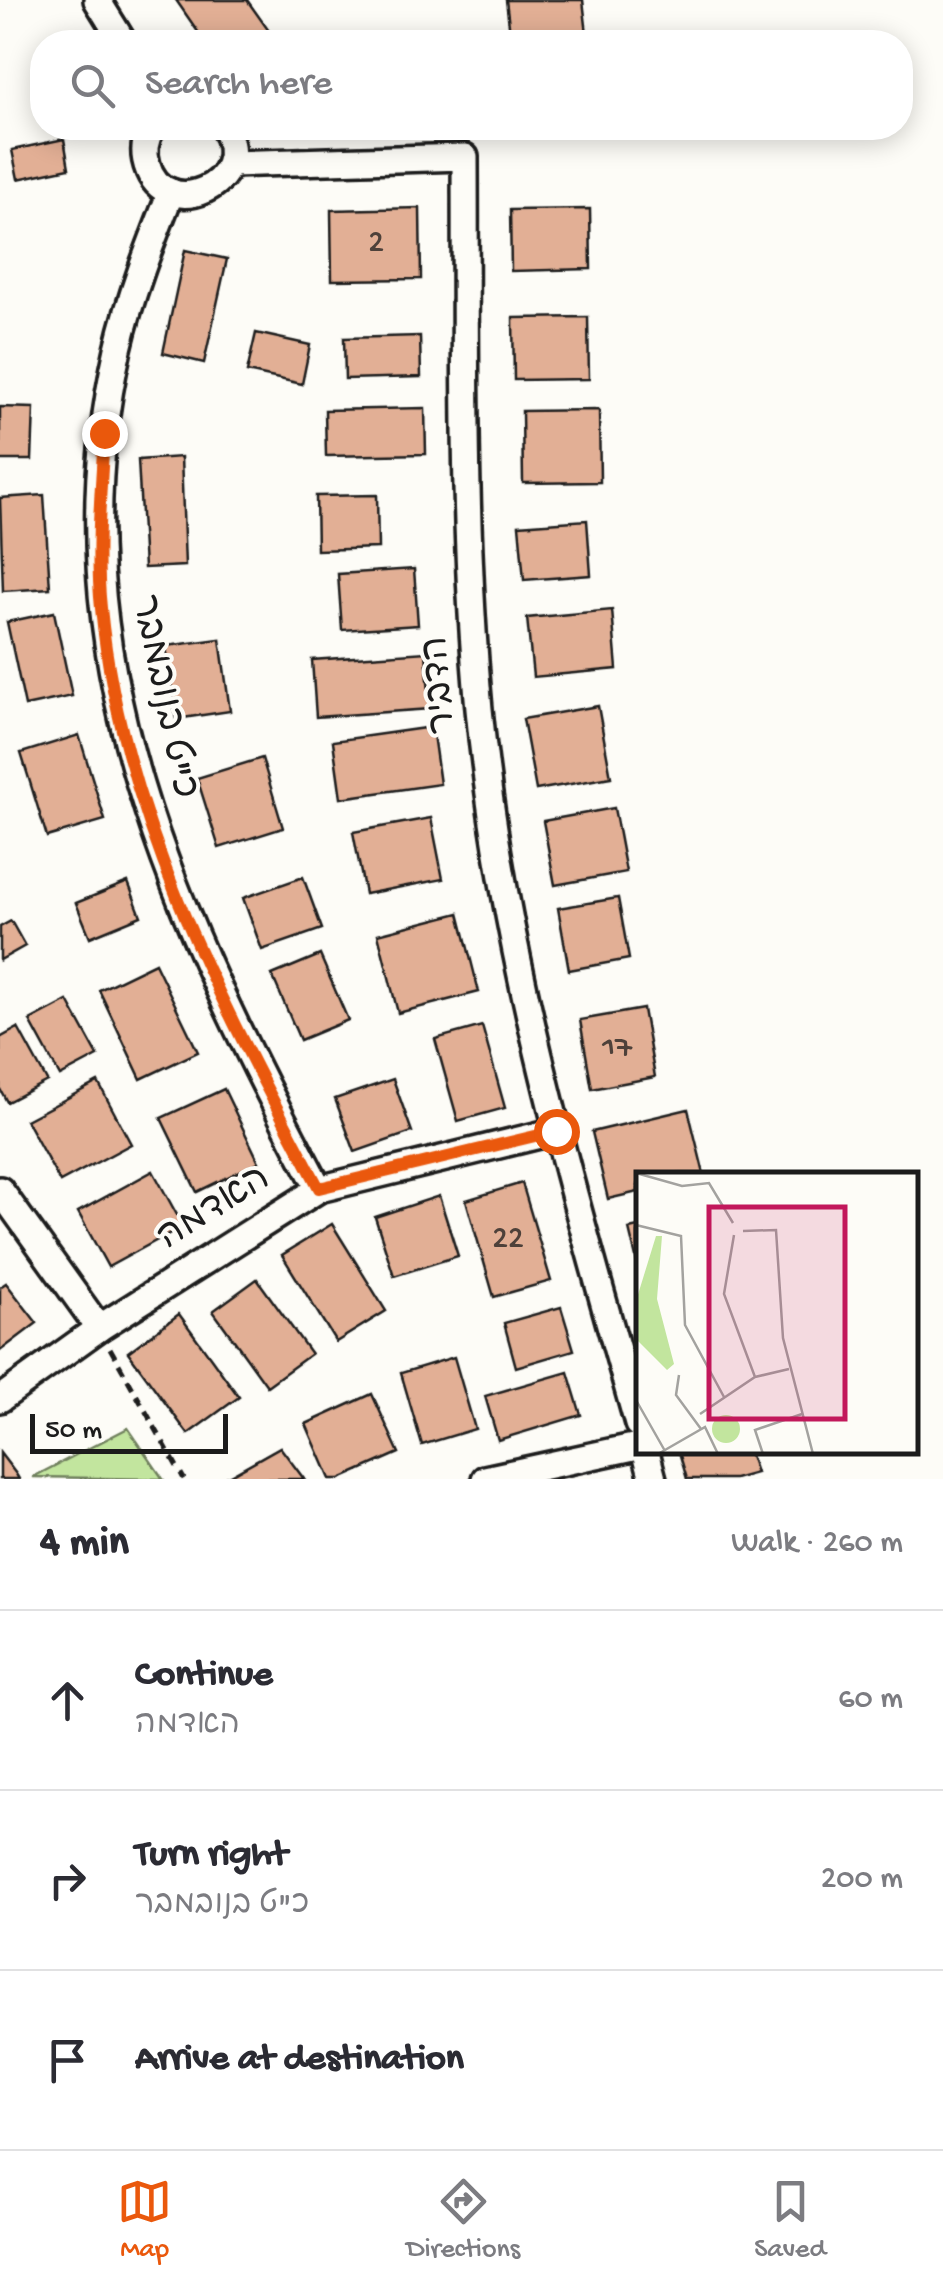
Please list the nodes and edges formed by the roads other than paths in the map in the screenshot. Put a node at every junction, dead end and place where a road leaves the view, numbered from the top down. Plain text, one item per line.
1 (97, 0) edge
2 (116, 30) edge
3 (147, 140) edge
4 (228, 140) edge
5 (230, 164) junction
6 (171, 192) junction
7 (556, 1131) junction
8 (319, 1188) junction
9 (0, 1190) edge
10 (99, 1328) junction
11 (0, 1399) edge
12 (636, 1417) edge
13 (636, 1446) edge
14 (647, 1454) edge
15 (485, 1479) edge
16 (653, 1479) edge

1 - 2 street
3 - 6 street
4 - 5 street
5 - 6 street
5 - 7 street, הדביר
6 - 8 street, כ"ט בנובמבר
7 - 8 street, האדמה
7 - 12 street, הדביר
8 - 10 street, האדמה
9 - 10 street
10 - 11 street, האדמה
13 - 15 street
14 - 16 street

